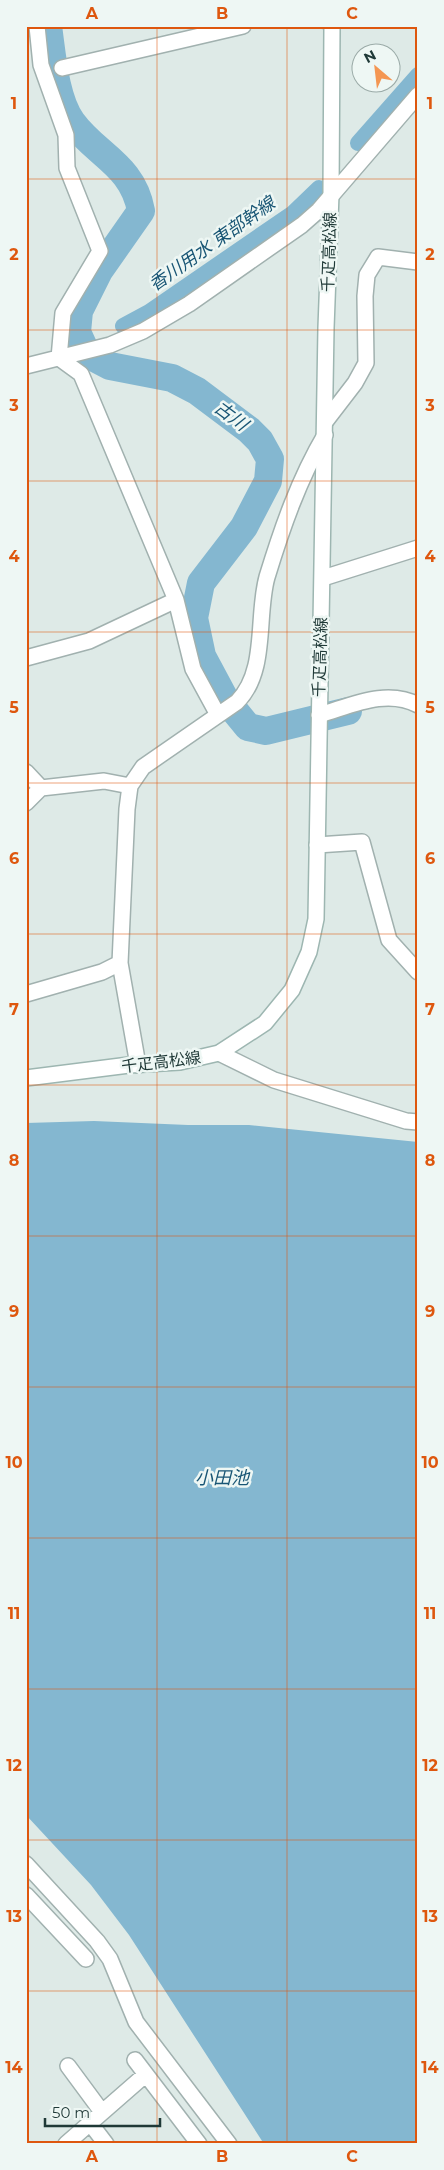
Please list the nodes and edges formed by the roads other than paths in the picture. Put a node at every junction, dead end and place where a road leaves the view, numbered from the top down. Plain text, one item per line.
1 (37, 26) edge
2 (243, 26) edge
3 (332, 26) edge
4 (62, 68) dead end
5 (418, 95) edge
6 (331, 194) junction
7 (418, 262) edge
8 (66, 357) junction
9 (26, 366) edge
10 (325, 428) junction
11 (418, 548) edge
12 (323, 578) junction
13 (176, 600) junction
14 (26, 658) edge
15 (418, 705) edge
16 (221, 713) junction
17 (319, 722) junction
18 (26, 772) edge
19 (130, 786) junction
20 (41, 788) junction
21 (26, 803) edge
22 (317, 845) junction
23 (120, 963) junction
24 (418, 972) edge
25 (26, 994) edge
26 (219, 1053) junction
27 (138, 1065) junction
28 (26, 1078) edge
29 (418, 1122) edge
30 (26, 1864) edge
31 (26, 1895) edge
32 (86, 1959) dead end
33 (136, 2060) dead end
34 (68, 2066) dead end
35 (145, 2075) junction
36 (96, 2117) junction
37 (66, 2144) edge
38 (106, 2144) edge
39 (199, 2144) edge
40 (230, 2144) edge

1 - 8 street
2 - 4 street
3 - 6 street, 千疋高松線
5 - 6 street
6 - 8 street
6 - 10 street, 千疋高松線
7 - 10 street
8 - 9 street
8 - 13 street
10 - 12 street, 千疋高松線
10 - 16 street
11 - 12 street
12 - 17 street, 千疋高松線
13 - 14 street
13 - 16 street
15 - 17 street
16 - 19 street
17 - 22 street, 千疋高松線
18 - 20 street
19 - 20 street
19 - 23 street
20 - 21 street
22 - 24 street
22 - 26 street, 千疋高松線
23 - 25 street
23 - 27 street
26 - 27 street, 千疋高松線
26 - 29 street
27 - 28 street, 千疋高松線
30 - 40 street
31 - 32 street
33 - 35 street
34 - 36 street
35 - 36 street
35 - 39 street
36 - 37 street
36 - 38 street

